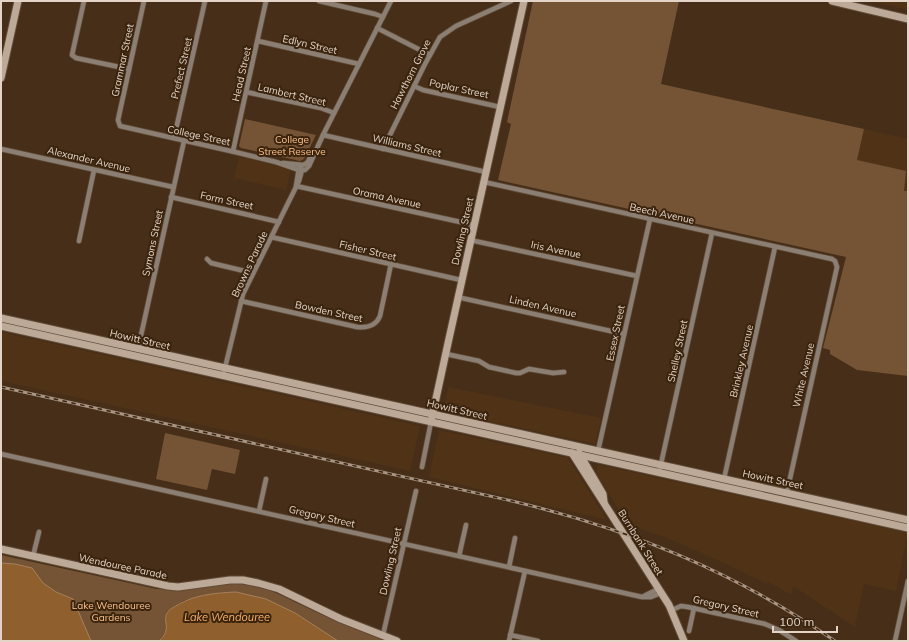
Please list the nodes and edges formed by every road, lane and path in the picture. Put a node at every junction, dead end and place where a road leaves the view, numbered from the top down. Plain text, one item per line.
1 (18, 1) edge
2 (84, 1) edge
3 (144, 1) edge
4 (205, 1) edge
5 (266, 1) edge
6 (319, 1) edge
7 (391, 1) edge
8 (511, 1) edge
9 (524, 1) edge
10 (832, 1) edge
11 (383, 17) junction
12 (908, 18) edge
13 (377, 28) junction
14 (258, 41) junction
15 (430, 55) junction
16 (359, 64) junction
17 (129, 69) junction
18 (1, 78) edge
19 (414, 86) junction
20 (246, 92) junction
21 (500, 107) junction
22 (334, 113) junction
23 (119, 124) joint
24 (323, 135) junction
25 (174, 138) junction
26 (184, 141) junction
27 (1, 149) edge
28 (383, 149) junction
29 (233, 151) junction
30 (300, 168) junction
31 (94, 170) junction
32 (486, 172) junction
33 (484, 182) junction
34 (296, 186) junction
35 (173, 187) junction
36 (171, 197) junction
37 (650, 219) junction
38 (279, 222) junction
39 (474, 225) junction
40 (712, 233) junction
41 (271, 237) junction
42 (470, 240) junction
43 (79, 241) dead end
44 (776, 247) junction
45 (207, 259) dead end
46 (836, 262) joint
47 (391, 264) junction
48 (253, 273) junction
49 (637, 276) junction
50 (461, 280) junction
51 (457, 297) junction
52 (241, 301) junction
53 (1, 318) edge
54 (1, 326) edge
55 (624, 334) junction
56 (138, 348) junction
57 (446, 354) junction
58 (224, 372) junction
59 (564, 372) dead end
60 (433, 414) junction
61 (431, 422) junction
62 (524, 438) junction
63 (578, 447) junction
64 (1, 454) edge
65 (598, 455) junction
66 (576, 456) junction
67 (661, 465) junction
68 (422, 466) dead end
69 (589, 470) junction
70 (659, 473) junction
71 (266, 479) dead end
72 (724, 479) junction
73 (416, 491) dead end
74 (787, 492) junction
75 (604, 502) junction
76 (259, 511) junction
77 (908, 520) edge
78 (466, 525) dead end
79 (908, 528) edge
80 (38, 532) dead end
81 (515, 538) dead end
82 (404, 544) junction
83 (1, 549) edge
84 (33, 556) junction
85 (459, 556) junction
86 (509, 567) junction
87 (525, 571) junction
88 (908, 581) edge
89 (659, 591) junction
90 (694, 608) junction
91 (672, 610) junction
92 (689, 631) dead end
93 (384, 635) junction
94 (510, 635) junction
95 (397, 641) edge
96 (508, 641) edge
97 (538, 641) edge
98 (679, 641) edge
99 (684, 641) edge
100 (796, 641) edge
101 (896, 641) edge

1 - 18 main road
2 - 17 street
3 - 17 street, Grammar Street
4 - 25 street, Prefect Street
5 - 14 street, Head Street
6 - 11 street
7 - 11 street
8 - 15 street, Hawthorn Grove
9 - 21 main road, Dowling Street
10 - 12 main road
11 - 13 street
13 - 15 street
13 - 16 street
14 - 16 street, Edlyn Street
14 - 20 street, Head Street
15 - 19 street, Hawthorn Grove
16 - 22 street
17 - 23 street, Grammar Street
19 - 21 street, Poplar Street
19 - 28 street, Hawthorn Grove
20 - 22 street, Lambert Street
20 - 29 street, Head Street
21 - 32 main road, Dowling Street
22 - 24 street
23 - 25 street, College Street
24 - 28 street, Williams Street
24 - 30 street
25 - 26 street, College Street
26 - 29 street, College Street
26 - 35 street, Symons Street
27 - 31 street, Alexander Avenue
28 - 32 street, Williams Street
29 - 30 street, College Street
30 - 34 street, Browns Parade
31 - 35 street, Alexander Avenue
31 - 43 street
32 - 33 main road, Dowling Street
33 - 37 street, Beech Avenue
33 - 39 main road, Dowling Street
34 - 38 street, Browns Parade
34 - 39 street, Orama Avenue
35 - 36 street, Symons Street
36 - 38 street, Form Street
36 - 56 street, Symons Street
37 - 40 street, Beech Avenue
37 - 49 street, Essex Street
38 - 41 street, Browns Parade
39 - 42 main road, Dowling Street
40 - 44 street, Beech Avenue
40 - 67 street, Shelley Street
41 - 47 street, Fisher Street
41 - 48 street, Browns Parade
42 - 49 street, Iris Avenue
42 - 50 main road, Dowling Street
44 - 46 street, Beech Avenue
44 - 72 street, Brinkley Avenue
45 - 48 street
46 - 74 street, White Avenue
47 - 50 street, Fisher Street
47 - 52 street, Bowden Street
48 - 52 street, Browns Parade
49 - 55 street, Essex Street
50 - 51 main road, Dowling Street
51 - 55 street, Linden Avenue
51 - 57 main road, Dowling Street
52 - 58 street, Browns Parade
53 - 56 main road, Howitt Street
54 - 58 main road, Howitt Street
55 - 65 street, Essex Street
56 - 58 main road, Howitt Street
57 - 59 street
57 - 60 main road, Dowling Street
58 - 60 main road, Howitt Street
58 - 61 main road, Howitt Street
60 - 61 main road, Dowling Street
60 - 62 main road, Howitt Street
61 - 62 main road, Howitt Street
61 - 68 street, Dowling Street
62 - 63 main road, Howitt Street
62 - 66 main road, Howitt Street
63 - 65 main road, Howitt Street
63 - 66 main road
64 - 76 street, Gregory Street
65 - 66 main road, Howitt Street
65 - 67 main road, Howitt Street
65 - 69 main road
65 - 70 main road, Howitt Street
66 - 69 main road, Burnbank Street
66 - 75 main road, Burnbank Street
67 - 70 street, Shelley Street
67 - 72 main road, Howitt Street
69 - 75 main road, Burnbank Street
70 - 79 main road, Howitt Street
71 - 76 street
72 - 74 main road, Howitt Street
73 - 82 street, Dowling Street
74 - 77 main road, Howitt Street
75 - 89 main road, Burnbank Street
76 - 82 street, Gregory Street
78 - 85 street
80 - 84 street
81 - 86 street
82 - 85 street, Gregory Street
82 - 93 street, Dowling Street
83 - 84 main road, Wendouree Parade
84 - 93 main road, Wendouree Parade
85 - 86 street, Gregory Street
86 - 87 street, Gregory Street
87 - 89 street, Gregory Street
87 - 94 street
88 - 101 street
89 - 91 main road, Burnbank Street
89 - 98 main road, Burnbank Street
90 - 91 street, Gregory Street
90 - 92 street
90 - 100 street, Gregory Street
91 - 99 main road, Burnbank Street
93 - 95 main road, Wendouree Parade
94 - 96 street
94 - 97 street

